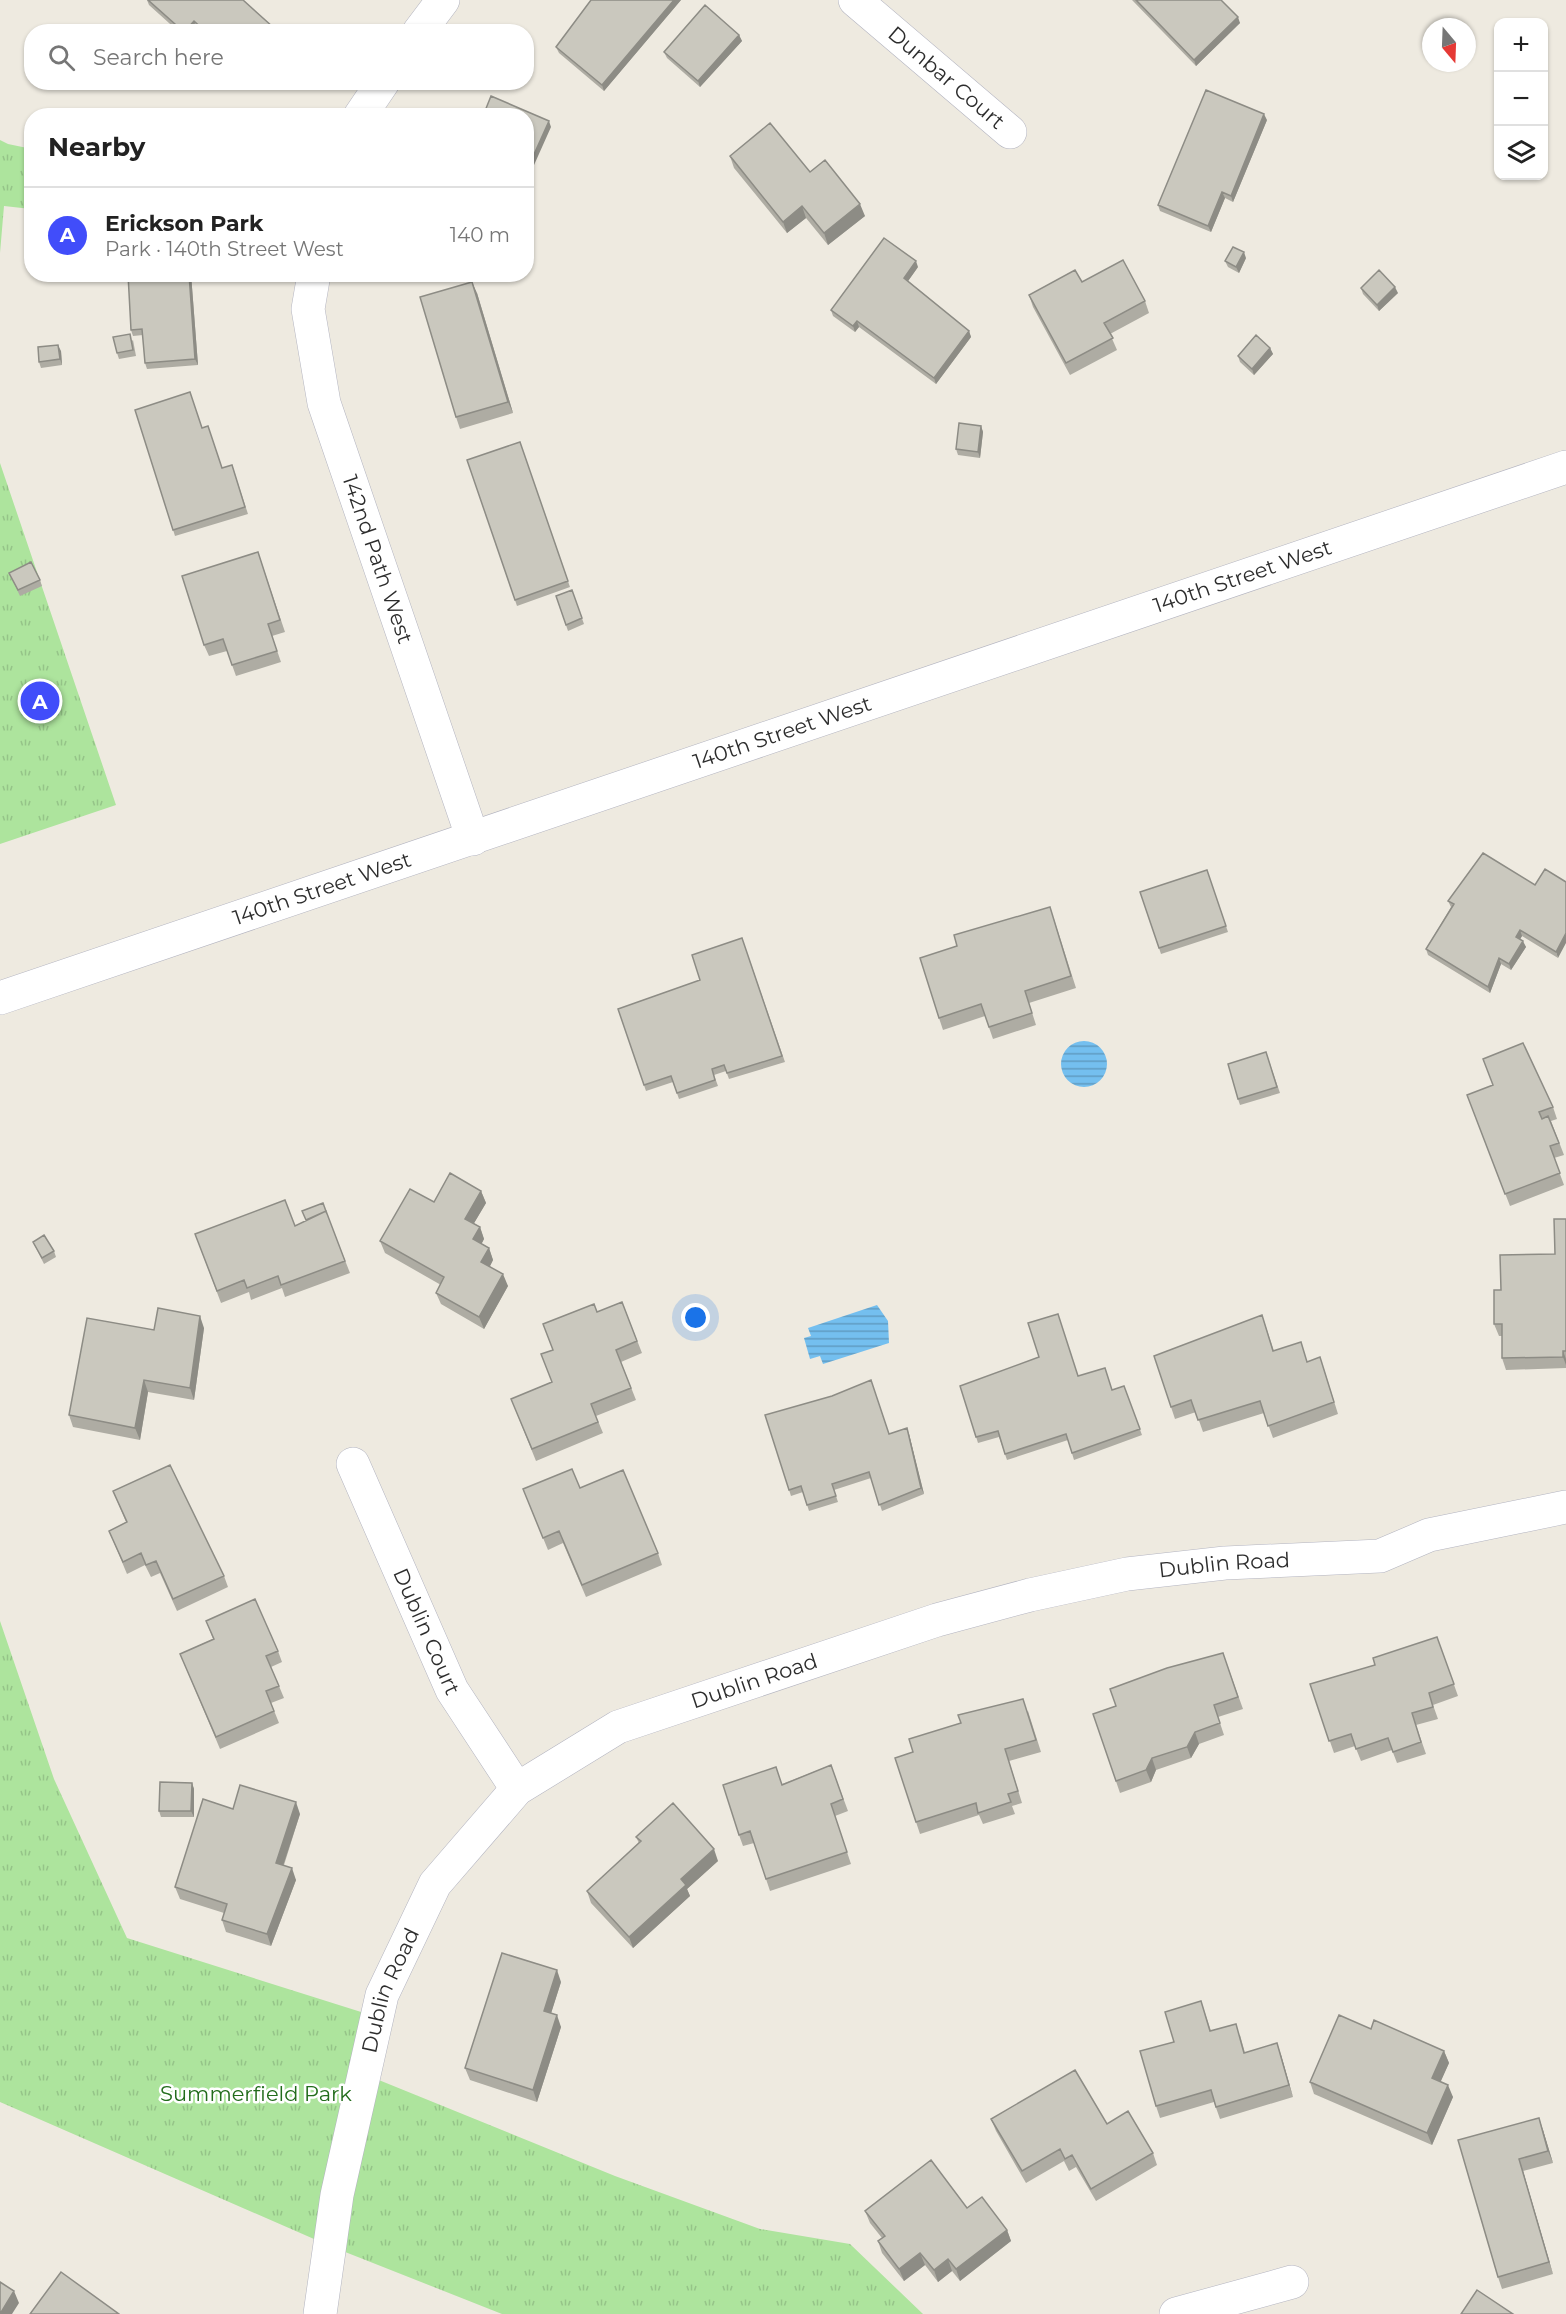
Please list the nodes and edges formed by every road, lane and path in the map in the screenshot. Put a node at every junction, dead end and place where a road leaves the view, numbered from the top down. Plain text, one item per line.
1 (855, 0) edge
2 (378, 90) edge
3 (365, 108) edge
4 (1010, 132) dead end
5 (313, 282) edge
6 (1566, 467) edge
7 (473, 839) junction
8 (0, 999) edge
9 (353, 1464) dead end
10 (1566, 1507) edge
11 (517, 1789) junction
12 (1293, 2282) dead end
13 (320, 2314) edge
14 (1176, 2314) edge

1 - 4 street, Dunbar Court
2 - 3 street
5 - 7 street, 142nd Path West
6 - 7 street, 140th Street West
7 - 8 street, 140th Street West
9 - 11 street, Dublin Court
10 - 11 street, Dublin Road
11 - 13 street, Dublin Road
12 - 14 street

